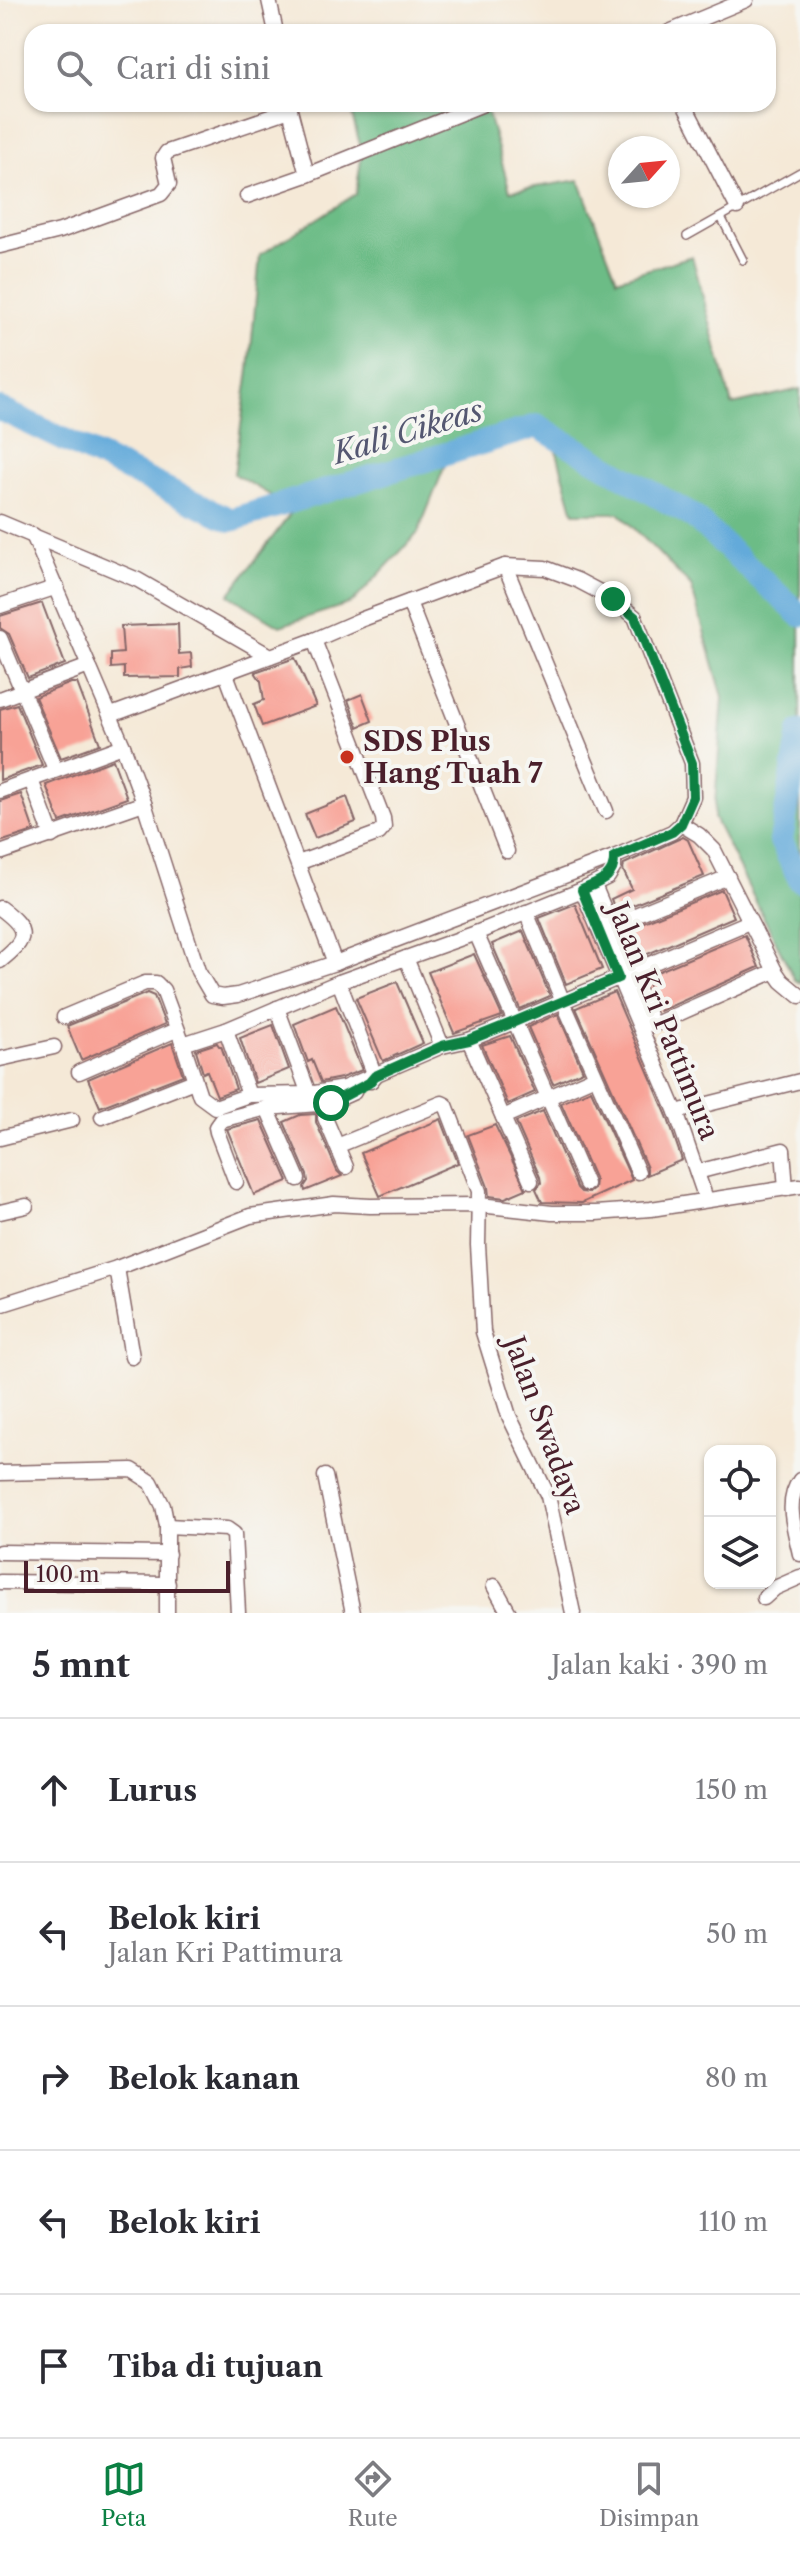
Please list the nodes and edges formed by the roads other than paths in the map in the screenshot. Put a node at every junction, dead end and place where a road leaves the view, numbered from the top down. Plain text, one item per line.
1 (269, 0) edge
2 (746, 0) edge
3 (274, 24) edge
4 (688, 24) edge
5 (276, 112) edge
6 (291, 112) edge
7 (463, 112) edge
8 (688, 112) edge
9 (800, 172) edge
10 (307, 175) junction
11 (247, 196) dead end
12 (737, 207) junction
13 (721, 217) junction
14 (687, 236) dead end
15 (0, 246) edge
16 (743, 260) dead end
17 (0, 522) edge
18 (33, 535) junction
19 (505, 566) junction
20 (57, 587) junction
21 (409, 602) junction
22 (0, 606) edge
23 (0, 638) edge
24 (314, 640) junction
25 (270, 656) junction
26 (89, 666) junction
27 (226, 674) junction
28 (22, 691) junction
29 (0, 699) edge
30 (111, 715) junction
31 (123, 746) junction
32 (55, 769) junction
33 (31, 780) junction
34 (2, 786) edge
35 (144, 803) junction
36 (606, 811) dead end
37 (681, 824) junction
38 (52, 836) junction
39 (507, 851) dead end
40 (0, 853) edge
41 (614, 857) junction
42 (298, 863) junction
43 (728, 877) junction
44 (588, 888) junction
45 (0, 908) edge
46 (526, 912) junction
47 (749, 922) junction
48 (611, 925) junction
49 (476, 933) junction
50 (406, 958) junction
51 (0, 961) edge
52 (335, 963) junction
53 (775, 971) junction
54 (624, 975) junction
55 (339, 982) junction
56 (800, 996) edge
57 (565, 1006) junction
58 (277, 1008) junction
59 (64, 1017) dead end
60 (514, 1022) junction
61 (176, 1030) junction
62 (226, 1030) junction
63 (469, 1040) junction
64 (183, 1044) junction
65 (442, 1046) junction
66 (54, 1047) dead end
67 (0, 1059) edge
68 (79, 1072) dead end
69 (375, 1076) junction
70 (595, 1077) junction
71 (194, 1081) junction
72 (800, 1081) edge
73 (309, 1094) junction
74 (249, 1095) junction
75 (547, 1098) junction
76 (331, 1103) junction
77 (267, 1108) junction
78 (676, 1112) junction
79 (102, 1117) dead end
80 (503, 1117) junction
81 (72, 1120) dead end
82 (0, 1138) edge
83 (337, 1146) junction
84 (346, 1167) dead end
85 (638, 1172) dead end
86 (697, 1172) junction
87 (298, 1179) dead end
88 (531, 1181) dead end
89 (236, 1182) dead end
90 (586, 1184) dead end
91 (793, 1187) edge
92 (706, 1199) junction
93 (480, 1205) junction
94 (26, 1206) dead end
95 (0, 1212) edge
96 (117, 1268) junction
97 (0, 1305) edge
98 (132, 1357) dead end
99 (0, 1473) edge
100 (325, 1476) dead end
101 (800, 1480) edge
102 (167, 1526) junction
103 (0, 1552) edge
104 (168, 1554) junction
105 (800, 1554) edge
106 (800, 1577) edge
107 (0, 1582) edge
108 (168, 1584) junction
109 (494, 1586) dead end
110 (764, 1598) dead end
111 (167, 1613) edge
112 (238, 1613) edge
113 (353, 1613) edge
114 (509, 1613) edge
115 (573, 1613) edge

1 - 3 street
2 - 4 street
5 - 15 street
6 - 10 street
7 - 10 street
8 - 12 street
9 - 12 lane
10 - 11 street
12 - 13 lane
13 - 14 lane
13 - 16 lane
17 - 18 street
18 - 20 street
18 - 25 street
19 - 21 street
19 - 36 street
19 - 37 street
20 - 22 street
20 - 26 street
21 - 24 street
21 - 39 street
23 - 28 street
24 - 25 street
24 - 42 street
25 - 27 street
26 - 28 street
26 - 30 street
27 - 30 street
27 - 42 street
28 - 29 street
28 - 32 street
30 - 31 street
31 - 32 street
31 - 35 street
32 - 33 street
33 - 34 street
33 - 38 street
35 - 38 street
35 - 52 street
37 - 41 street
37 - 43 street
38 - 40 street
41 - 44 street
41 - 52 street
42 - 52 street
43 - 47 street
43 - 48 street
44 - 46 street
44 - 48 street
44 - 54 street, Jalan Kri Pattimura
45 - 51 street
46 - 49 street
46 - 57 street
47 - 53 street
47 - 54 street
48 - 54 street
49 - 50 street
49 - 60 street
50 - 55 street
50 - 65 street
53 - 54 street
53 - 56 street
54 - 57 street
54 - 78 street, Jalan Kri Pattimura
55 - 58 street
55 - 69 street
57 - 60 street
57 - 70 street
58 - 62 street
58 - 73 street
59 - 61 street
60 - 63 street
60 - 75 street
61 - 64 street
61 - 68 street
62 - 64 street
62 - 74 street
63 - 65 street
63 - 80 street
64 - 71 street
65 - 69 street
66 - 67 street
69 - 73 street
69 - 76 street
70 - 75 street
70 - 85 street
71 - 74 street
71 - 79 street
72 - 78 street
73 - 74 street
75 - 80 street
75 - 90 street
76 - 77 street
76 - 83 street
77 - 87 street
77 - 89 street
78 - 86 street, Jalan Kri Pattimura
80 - 88 street
81 - 82 street
83 - 84 street
83 - 93 street, Jalan Swadaya
86 - 91 street, Jalan Kri Pattimura
86 - 92 street, Jalan Kri Pattimura
91 - 92 street
92 - 93 street
93 - 96 street
93 - 115 street, Jalan Swadaya
94 - 95 street
96 - 97 street
96 - 98 street
99 - 102 street
100 - 113 street
101 - 105 street
102 - 104 street
102 - 112 street
103 - 104 street
104 - 108 street
106 - 110 street
107 - 108 street
108 - 111 street
109 - 114 street

